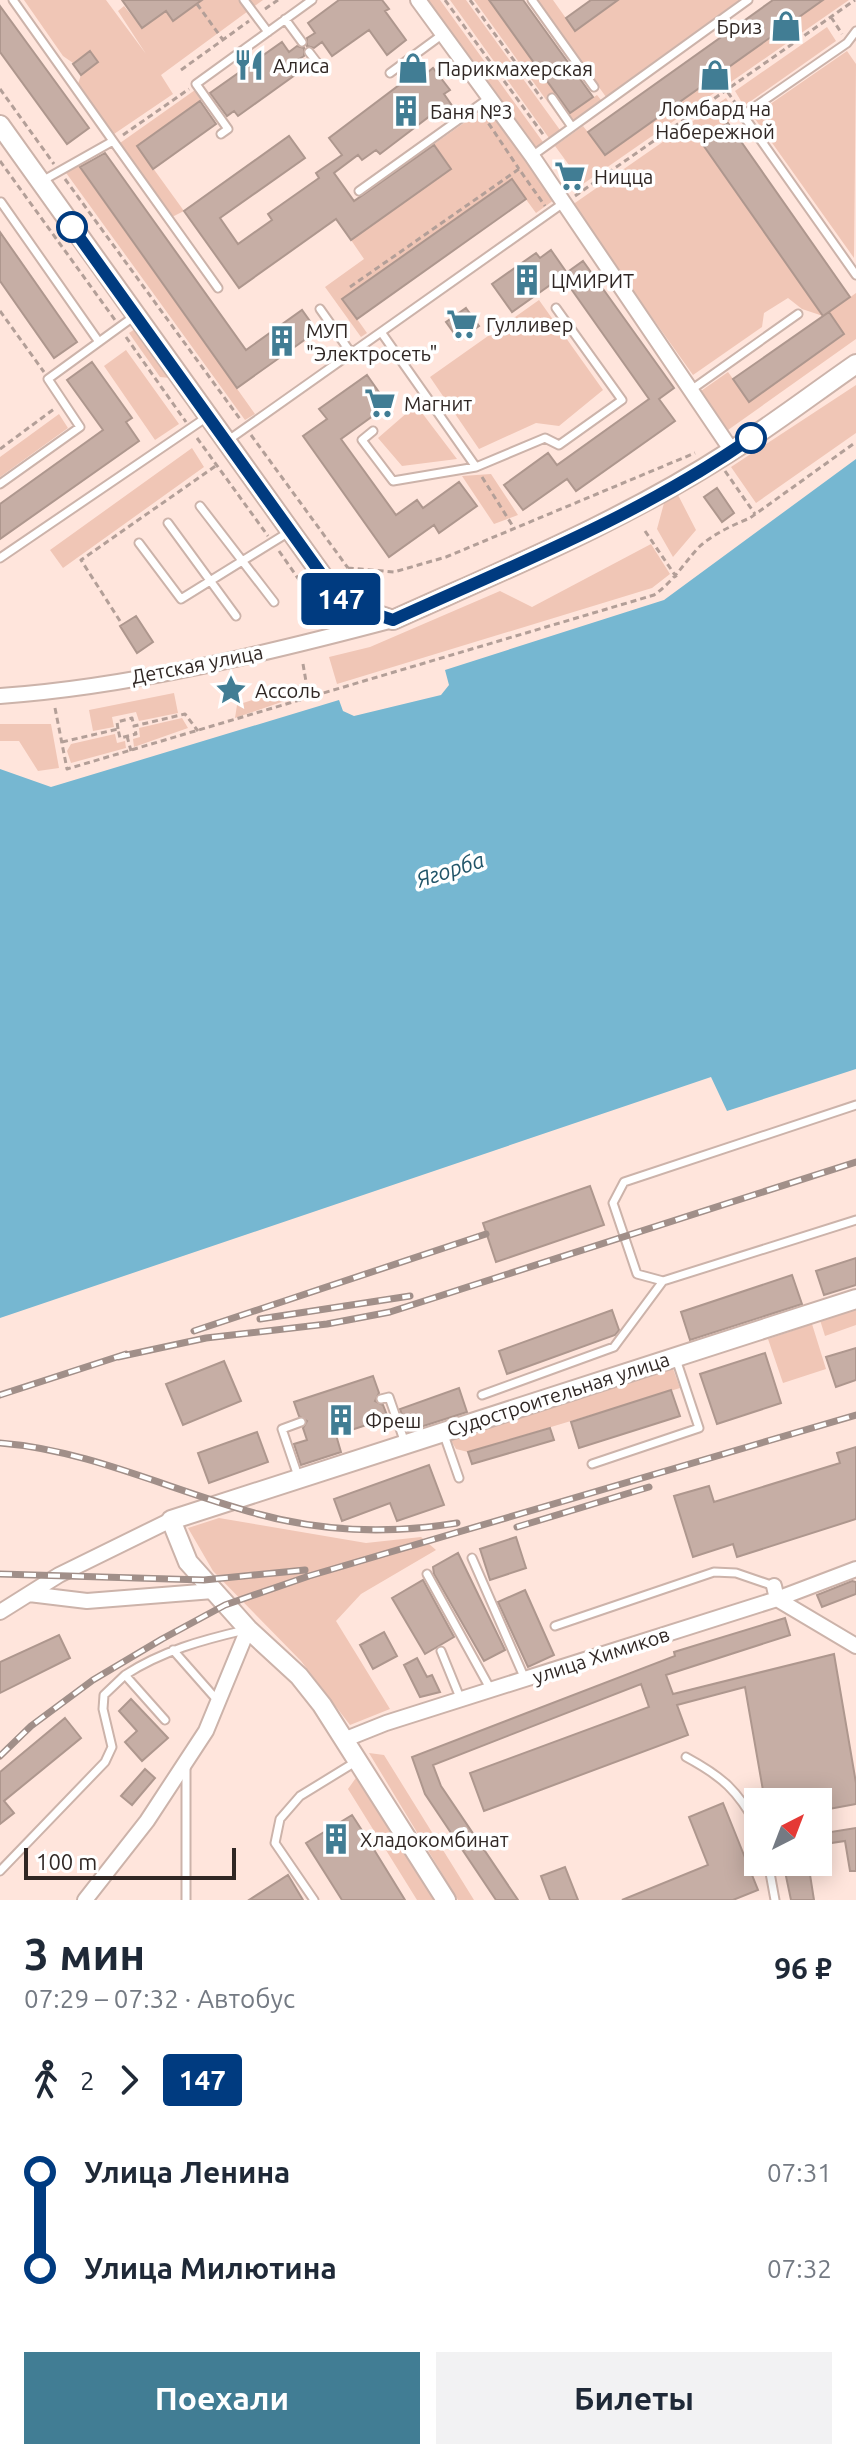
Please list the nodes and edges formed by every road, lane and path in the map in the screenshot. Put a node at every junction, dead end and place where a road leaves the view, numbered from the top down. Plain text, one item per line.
1 (13, 0) edge
2 (244, 0) edge
3 (278, 0) edge
4 (312, 0) edge
5 (418, 0) edge
6 (445, 0) edge
7 (470, 0) edge
8 (532, 0) edge
9 (748, 0) edge
10 (855, 0) edge
11 (197, 4) dead end
12 (256, 16) junction
13 (831, 17) junction
14 (285, 19) junction
15 (786, 26) dead end
16 (856, 31) edge
17 (268, 32) junction
18 (443, 34) junction
19 (223, 40) junction
20 (797, 40) junction
21 (302, 42) dead end
22 (847, 43) junction
23 (309, 52) dead end
24 (322, 69) dead end
25 (181, 70) dead end
26 (390, 73) dead end
27 (716, 76) dead end
28 (196, 84) junction
29 (594, 87) dead end
30 (0, 89) edge
31 (726, 90) junction
32 (489, 98) junction
33 (552, 98) dead end
34 (548, 108) dead end
35 (481, 112) dead end
36 (743, 115) junction
37 (0, 125) edge
38 (572, 127) junction
39 (221, 134) dead end
40 (113, 141) junction
41 (549, 143) junction
42 (532, 156) junction
43 (1, 163) edge
44 (519, 169) junction
45 (58, 170) junction
46 (41, 182) junction
47 (359, 191) dead end
48 (1, 202) edge
49 (562, 204) junction
50 (545, 206) dead end
51 (854, 270) edge
52 (350, 287) dead end
53 (218, 288) dead end
54 (556, 308) dead end
55 (320, 309) dead end
56 (0, 311) edge
57 (798, 314) dead end
58 (136, 315) junction
59 (119, 327) junction
60 (381, 332) junction
61 (99, 342) junction
62 (351, 353) junction
63 (856, 364) edge
64 (48, 379) junction
65 (689, 391) junction
66 (64, 402) junction
67 (208, 416) junction
68 (246, 427) junction
69 (190, 428) junction
70 (373, 431) dead end
71 (226, 441) junction
72 (856, 442) edge
73 (727, 445) junction
74 (0, 449) edge
75 (476, 467) junction
76 (731, 481) dead end
77 (0, 484) edge
78 (200, 506) dead end
79 (755, 514) junction
80 (168, 523) dead end
81 (515, 529) junction
82 (290, 531) junction
83 (645, 531) dead end
84 (139, 543) dead end
85 (0, 558) edge
86 (242, 561) junction
87 (348, 568) dead end
88 (394, 572) dead end
89 (677, 578) junction
90 (212, 580) junction
91 (274, 602) dead end
92 (236, 616) dead end
93 (393, 620) junction
94 (303, 664) dead end
95 (0, 696) edge
96 (309, 699) junction
97 (55, 708) dead end
98 (134, 726) junction
99 (118, 729) junction
100 (198, 731) junction
101 (127, 736) junction
102 (62, 742) junction
103 (131, 751) junction
104 (856, 1105) edge
105 (856, 1220) edge
106 (663, 1281) junction
107 (856, 1299) edge
108 (675, 1357) junction
109 (525, 1380) junction
110 (482, 1395) dead end
111 (381, 1399) dead end
112 (533, 1402) junction
113 (301, 1422) dead end
114 (443, 1431) junction
115 (405, 1443) junction
116 (592, 1464) dead end
117 (299, 1478) junction
118 (459, 1478) dead end
119 (171, 1520) junction
120 (472, 1558) dead end
121 (856, 1569) edge
122 (427, 1574) dead end
123 (213, 1591) junction
124 (776, 1592) junction
125 (29, 1594) junction
126 (0, 1611) edge
127 (555, 1626) dead end
128 (248, 1629) junction
129 (856, 1646) edge
130 (173, 1650) junction
131 (441, 1651) dead end
132 (125, 1675) junction
133 (525, 1679) junction
134 (491, 1690) junction
135 (461, 1700) junction
136 (218, 1701) junction
137 (165, 1720) dead end
138 (346, 1739) junction
139 (686, 1757) dead end
140 (359, 1760) junction
141 (186, 1761) junction
142 (744, 1802) edge
143 (0, 1871) edge
144 (771, 1876) edge
145 (85, 1900) edge
146 (186, 1900) edge
147 (314, 1900) edge
148 (446, 1900) edge
149 (775, 1900) edge

1 - 40 lane
2 - 12 lane
3 - 12 path
4 - 14 lane
5 - 18 street
6 - 41 path
7 - 34 path
8 - 29 lane
9 - 38 lane
10 - 13 path
11 - 19 path
12 - 17 lane
12 - 19 path
13 - 20 path
13 - 22 path
14 - 17 lane
14 - 21 lane
15 - 20 path
16 - 22 lane
17 - 28 lane
18 - 26 lane
18 - 32 street
19 - 25 path
20 - 31 path
22 - 36 lane
23 - 24 lane
27 - 31 path
28 - 39 lane
28 - 40 path
30 - 45 path
31 - 36 path
31 - 49 path
32 - 42 street
32 - 47 lane
33 - 38 lane
35 - 44 path
36 - 51 lane
37 - 46 main road
38 - 41 lane
40 - 45 lane
40 - 53 lane
41 - 42 lane
42 - 49 street
43 - 59 path
44 - 50 path
44 - 52 path
45 - 46 lane
45 - 68 path
46 - 58 main road
48 - 61 lane
49 - 60 lane
49 - 65 street
54 - 75 lane
55 - 62 lane
56 - 64 path
57 - 65 lane
58 - 59 lane
58 - 67 main road
59 - 61 lane
59 - 69 path
60 - 62 lane
60 - 75 lane
61 - 64 lane
62 - 68 lane
63 - 73 main road
64 - 66 lane
65 - 73 street
66 - 74 path
66 - 77 lane
67 - 69 lane
67 - 71 main road
68 - 71 lane
68 - 87 path
69 - 85 lane
70 - 75 lane
71 - 82 main road
72 - 79 path
73 - 81 path
73 - 93 main road
75 - 81 path
76 - 79 path
78 - 86 lane
79 - 89 path
80 - 90 lane
81 - 88 path
82 - 86 lane
82 - 93 main road
83 - 89 path
84 - 90 lane
86 - 90 lane
86 - 91 lane
89 - 96 path
90 - 92 lane
93 - 95 street, Детская улица
94 - 96 path
96 - 100 path
97 - 102 path
98 - 99 path
98 - 100 path
98 - 101 path
99 - 101 path
99 - 102 path
100 - 103 path
101 - 103 path
102 - 103 path
104 - 106 lane
105 - 106 lane
106 - 109 lane
107 - 108 main road, Судостроительная улица
108 - 112 main road, Судостроительная улица
108 - 116 lane
109 - 110 lane
109 - 112 lane
111 - 115 lane
112 - 114 main road, Судостроительная улица
113 - 117 lane
114 - 115 main road, Судостроительная улица
114 - 118 lane
115 - 117 main road, Судостроительная улица
117 - 119 main road, Судостроительная улица
119 - 123 main road
119 - 125 street, Судостроительная улица
120 - 133 lane
121 - 124 street, улица Химиков
122 - 134 lane
123 - 125 street
123 - 128 main road
124 - 127 lane
124 - 129 street
124 - 133 street, улица Химиков
125 - 126 street, Судостроительная улица
128 - 130 lane
128 - 136 street
128 - 138 main road
130 - 132 lane
130 - 136 lane
131 - 135 lane
132 - 137 lane
132 - 143 lane
133 - 134 street, улица Химиков
134 - 135 street, улица Химиков
135 - 138 street, улица Химиков
136 - 141 street
138 - 140 main road
139 - 142 lane
140 - 147 lane
140 - 148 main road
141 - 145 street
141 - 146 lane
144 - 149 lane

